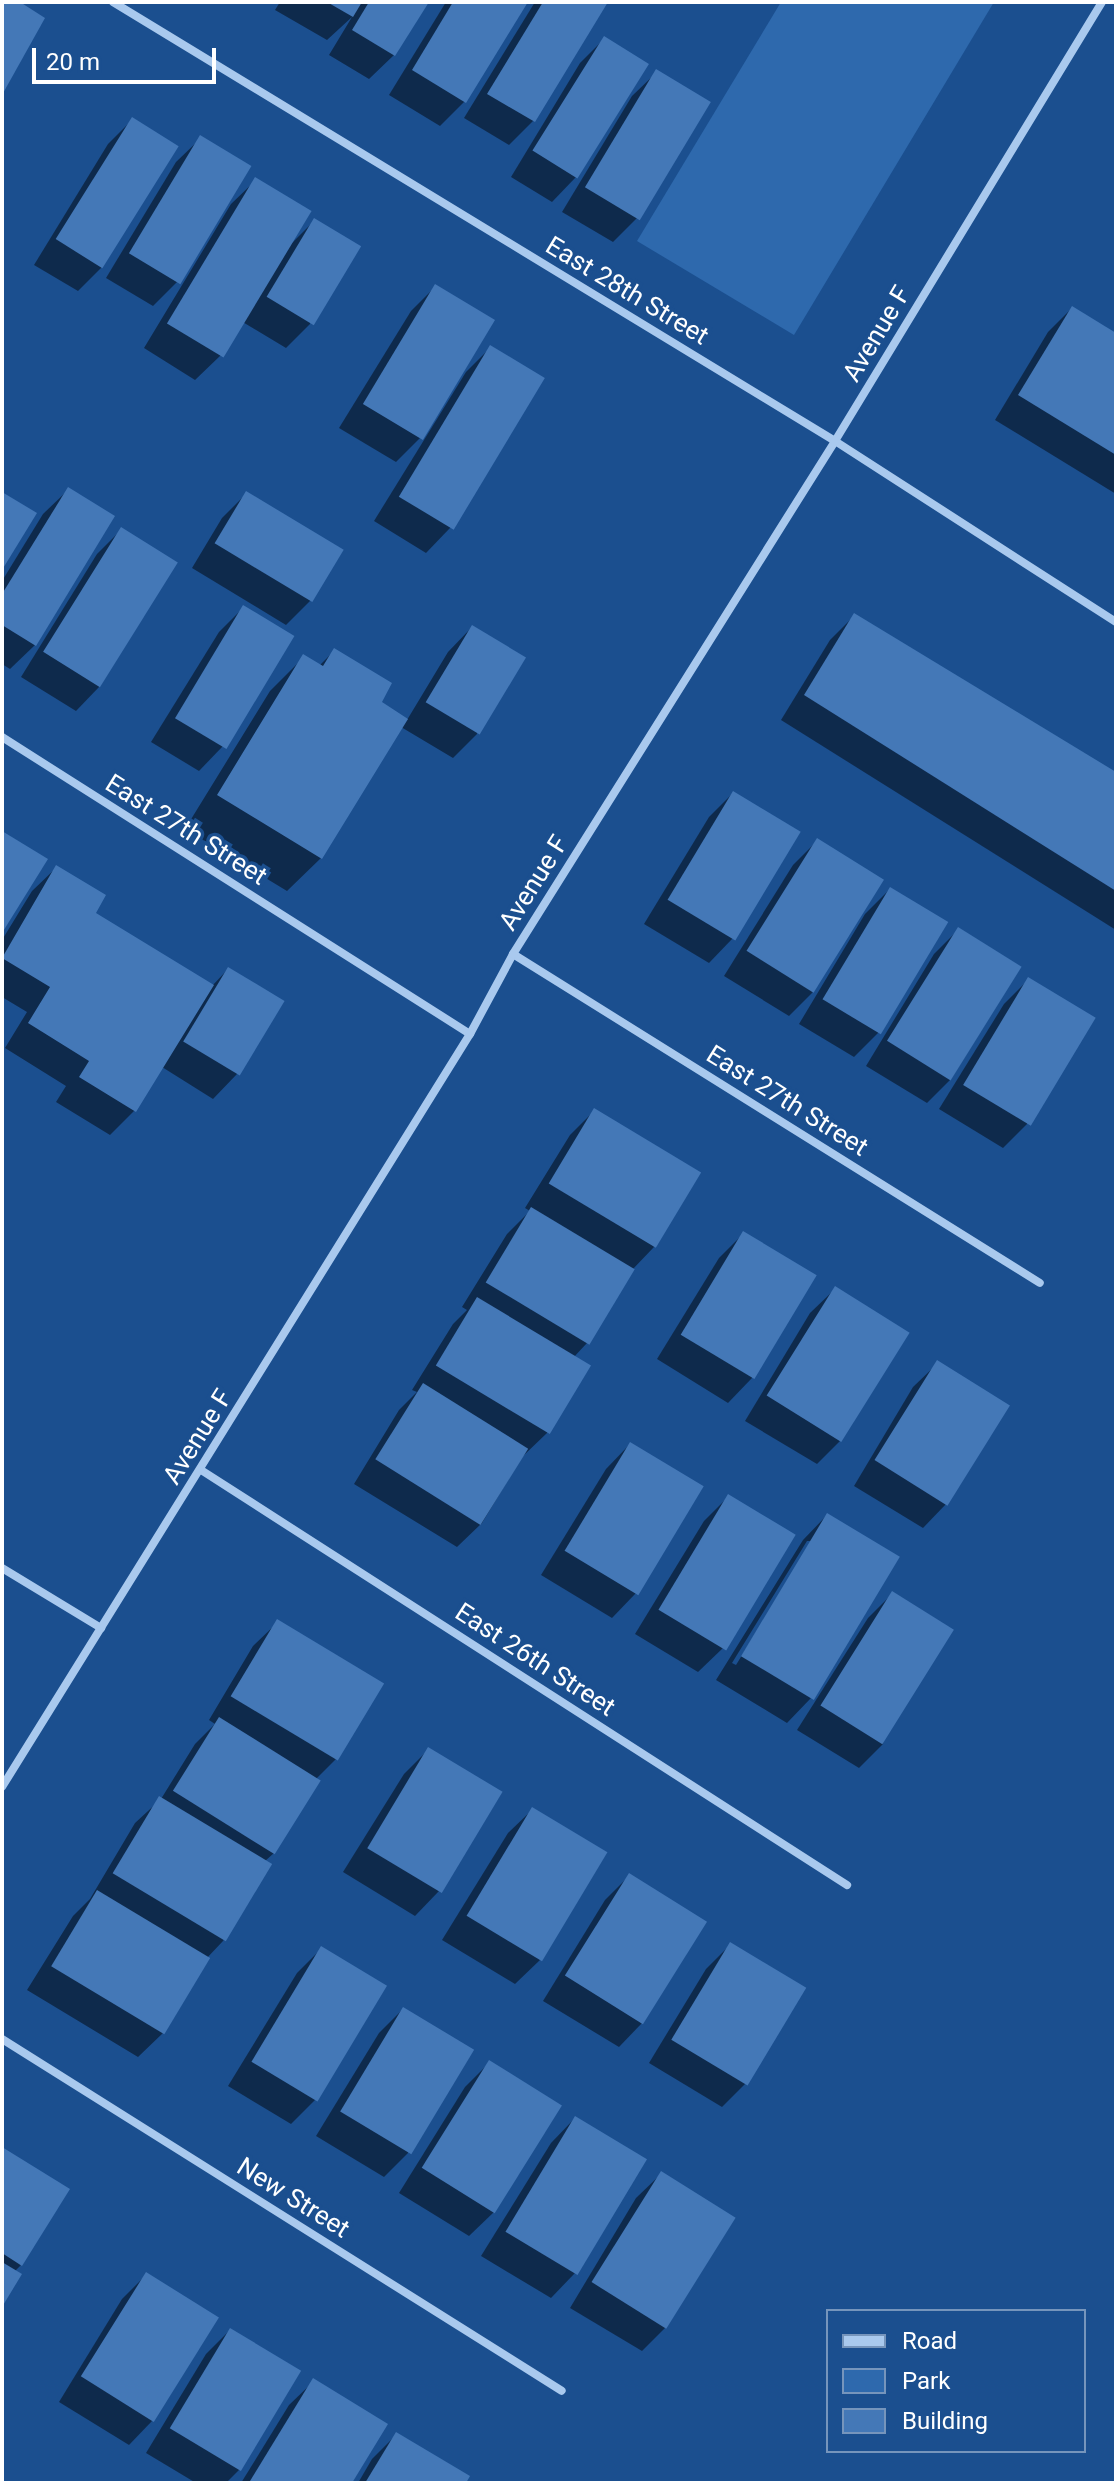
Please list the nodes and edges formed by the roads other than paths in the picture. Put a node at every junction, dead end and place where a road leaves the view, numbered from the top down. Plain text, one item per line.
1 (113, 2) edge
2 (1102, 2) edge
3 (835, 441) junction
4 (1116, 622) edge
5 (2, 737) edge
6 (513, 954) junction
7 (470, 1034) junction
8 (1040, 1283) dead end
9 (201, 1470) junction
10 (2, 1568) edge
11 (101, 1628) junction
12 (2, 1787) edge
13 (847, 1885) dead end
14 (2, 2039) edge
15 (562, 2391) dead end

1 - 3 street, East 28th Street
2 - 3 street, Avenue F
3 - 4 street, East 28th Street
3 - 6 street, Avenue F
5 - 7 street, East 27th Street
6 - 7 street, Avenue F
6 - 8 street, East 27th Street
7 - 9 street, Avenue F
9 - 11 street, Avenue F
9 - 13 street, East 26th Street
10 - 11 street
11 - 12 street, Avenue F
14 - 15 street, New Street

